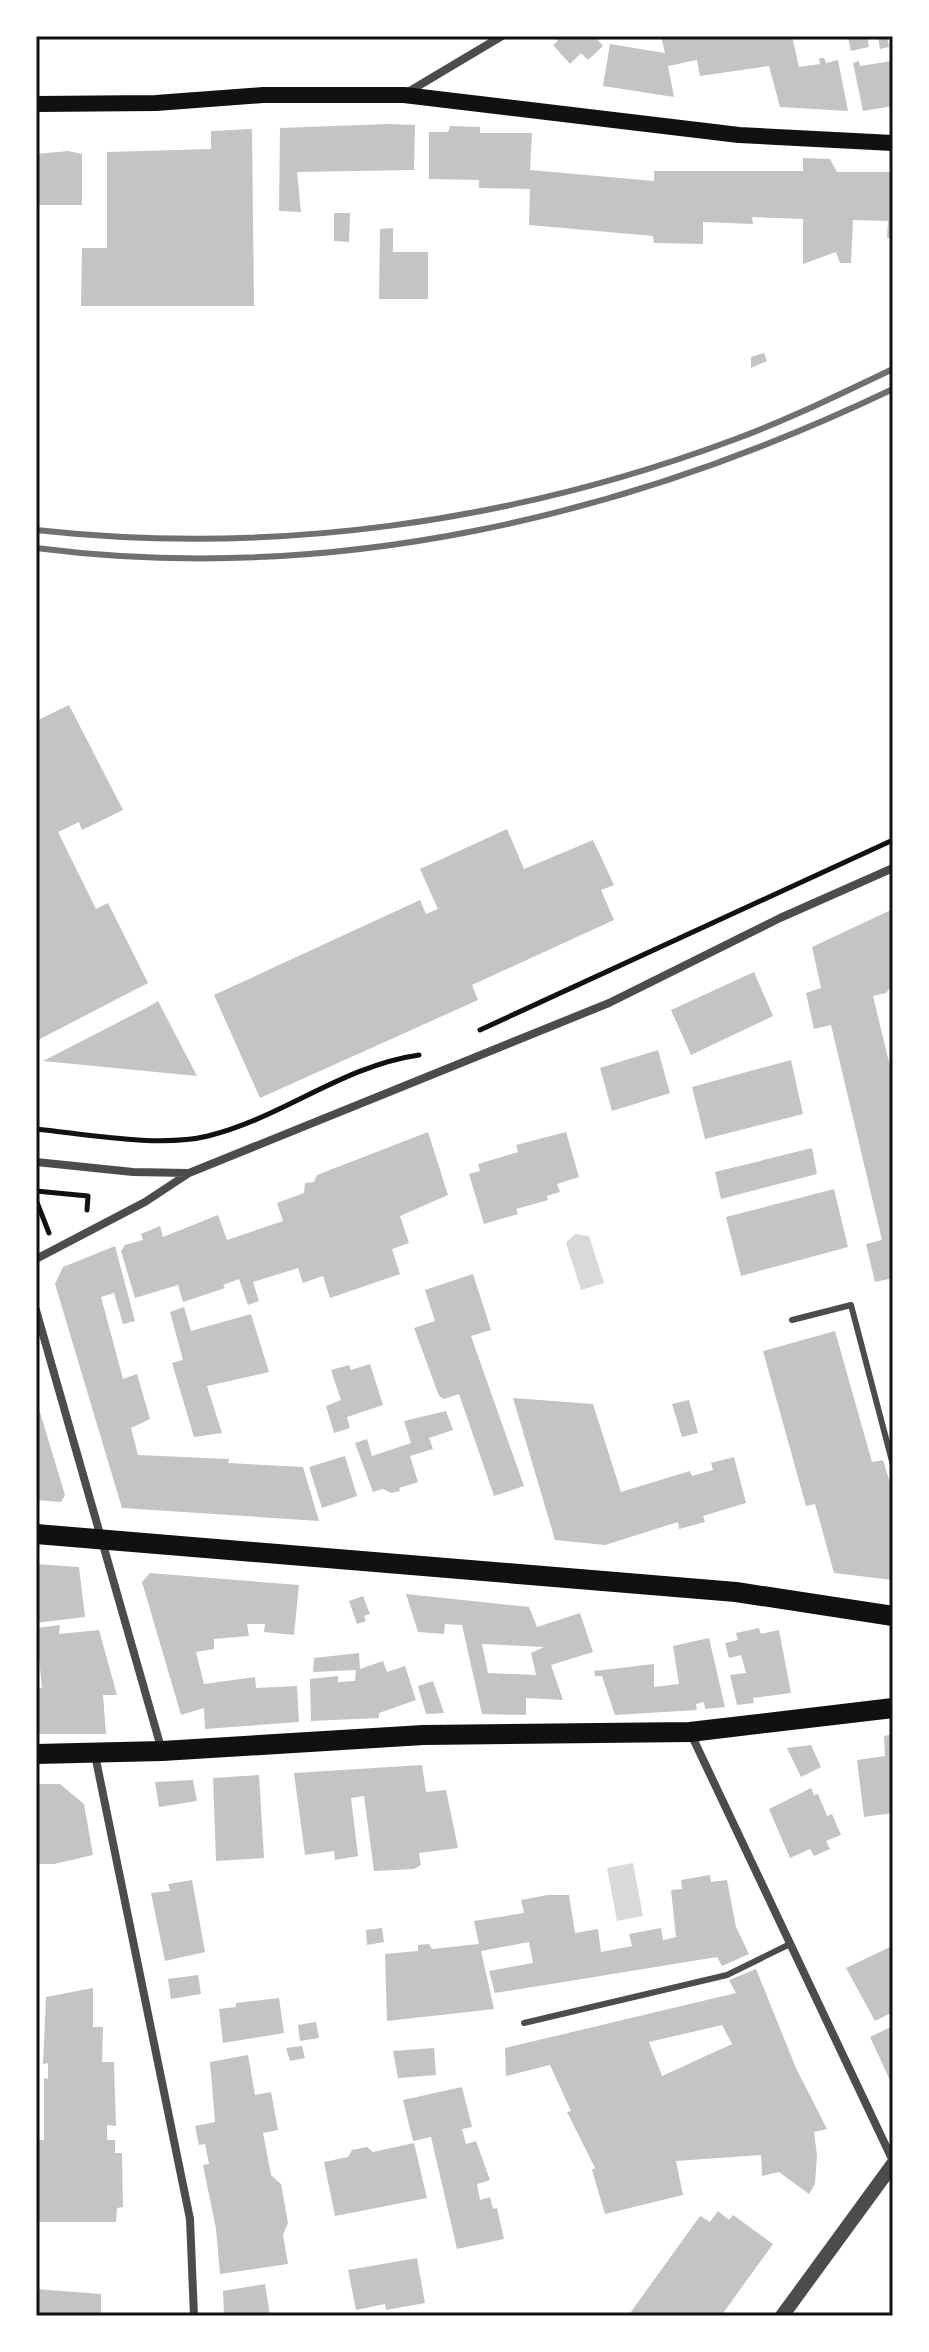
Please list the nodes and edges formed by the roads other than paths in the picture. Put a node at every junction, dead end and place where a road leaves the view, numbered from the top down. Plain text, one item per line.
1 (502, 36) edge
2 (404, 95) junction
3 (36, 104) edge
4 (893, 143) edge
5 (893, 868) edge
6 (36, 1162) edge
7 (189, 1173) junction
8 (36, 1259) edge
9 (36, 1310) edge
10 (792, 1320) dead end
11 (893, 1465) edge
12 (36, 1534) edge
13 (102, 1539) junction
14 (893, 1616) edge
15 (893, 1708) edge
16 (690, 1732) junction
17 (162, 1751) junction
18 (36, 1754) edge
19 (94, 1754) junction
20 (790, 1944) junction
21 (524, 2023) dead end
22 (893, 2163) edge
23 (194, 2316) edge
24 (782, 2316) edge

1 - 2 street
2 - 3 main road
2 - 4 main road
5 - 7 street
6 - 7 street
7 - 8 street
9 - 13 street
10 - 11 lane
12 - 13 main road
13 - 14 main road
13 - 17 street
15 - 16 main road
16 - 17 main road
16 - 20 street
17 - 19 main road
18 - 19 main road
19 - 23 street
20 - 21 lane
20 - 22 street
22 - 24 street

